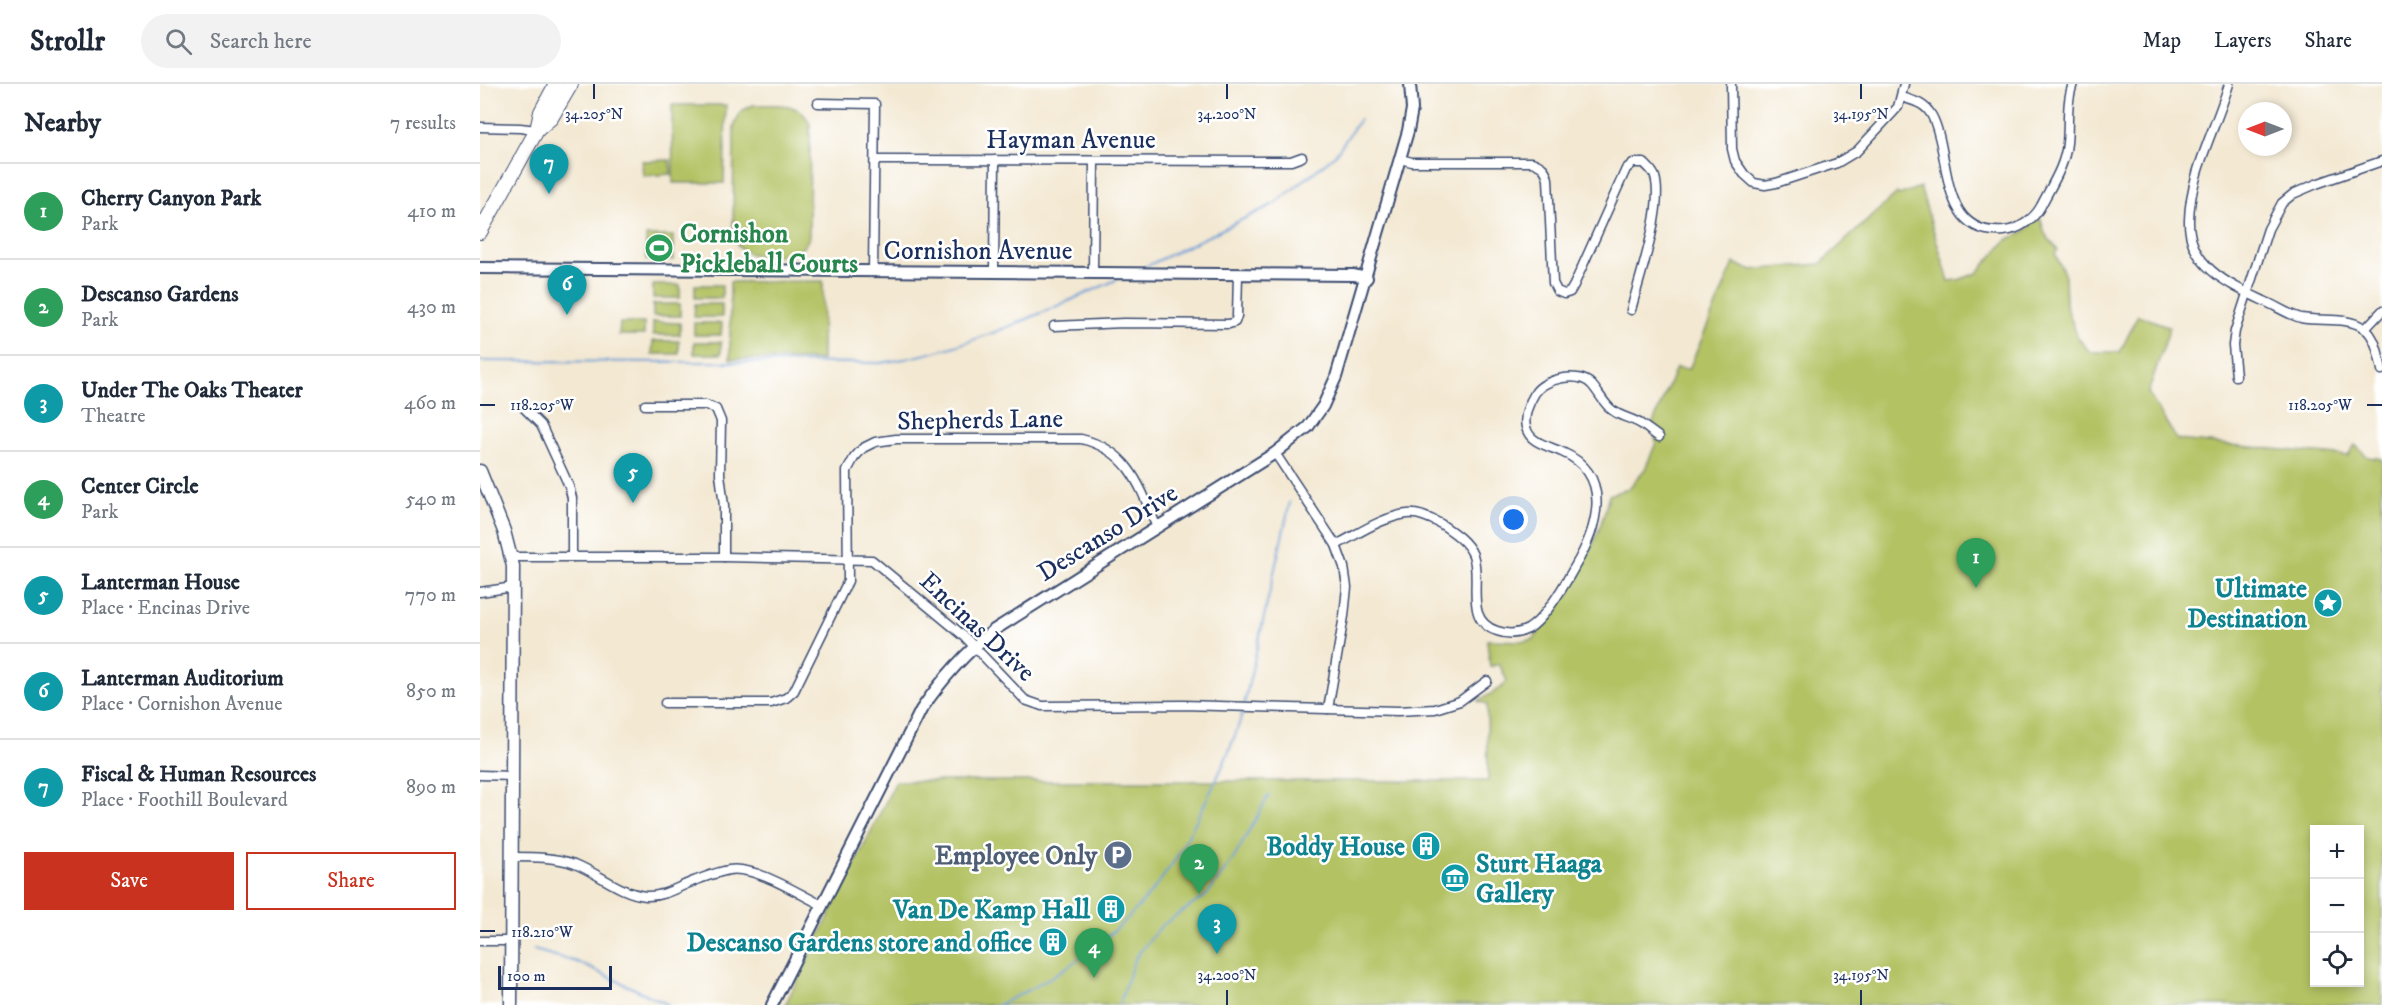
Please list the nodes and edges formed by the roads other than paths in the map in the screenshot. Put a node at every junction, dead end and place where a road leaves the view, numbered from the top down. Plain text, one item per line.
1 (556, 84) edge
2 (571, 84) edge
3 (1410, 84) edge
4 (1731, 84) edge
5 (1904, 84) edge
6 (2073, 84) edge
7 (2229, 84) edge
8 (1902, 97) junction
9 (818, 103) dead end
10 (480, 127) edge
11 (537, 130) junction
12 (1302, 158) dead end
13 (1400, 159) junction
14 (875, 160) junction
15 (995, 160) junction
16 (1094, 161) junction
17 (2382, 161) edge
18 (480, 232) edge
19 (480, 268) edge
20 (873, 272) junction
21 (994, 272) junction
22 (1093, 274) junction
23 (1238, 274) junction
24 (1366, 278) junction
25 (2248, 293) junction
26 (1631, 310) dead end
27 (2382, 311) edge
28 (1054, 326) dead end
29 (2365, 328) junction
30 (2382, 370) edge
31 (2236, 376) dead end
32 (645, 405) dead end
33 (524, 408) dead end
34 (1659, 437) dead end
35 (1275, 453) junction
36 (480, 471) edge
37 (1158, 528) junction
38 (1336, 545) junction
39 (572, 556) junction
40 (512, 557) junction
41 (724, 557) junction
42 (848, 559) junction
43 (513, 587) junction
44 (480, 592) edge
45 (974, 646) junction
46 (1487, 681) dead end
47 (665, 703) dead end
48 (1328, 710) junction
49 (480, 776) edge
50 (512, 776) junction
51 (512, 857) junction
52 (822, 905) junction
53 (480, 941) edge
54 (511, 941) junction
55 (511, 1005) edge
56 (772, 1005) edge

1 - 11 main road
2 - 11 main road
3 - 13 street, Descanso Drive
4 - 8 street
5 - 8 street
6 - 8 street
7 - 25 street
9 - 14 street
10 - 11 street
11 - 18 main road
12 - 16 street, Hayman Avenue
13 - 24 street, Descanso Drive
13 - 26 street
14 - 15 street, Hayman Avenue
14 - 20 street
15 - 16 street, Hayman Avenue
15 - 21 street
16 - 22 street
17 - 25 street
19 - 20 street, Cornishon Avenue
20 - 21 street, Cornishon Avenue
21 - 22 street, Cornishon Avenue
22 - 23 street, Cornishon Avenue
23 - 24 street, Cornishon Avenue
23 - 28 street
24 - 35 street, Descanso Drive
25 - 29 street
25 - 31 street
27 - 29 street
29 - 30 street
32 - 41 street
33 - 39 street
34 - 38 street
35 - 37 street, Descanso Drive
35 - 38 street
36 - 40 main road
37 - 42 street, Shepherds Lane
37 - 45 street, Descanso Drive
38 - 48 street
39 - 40 street, Encinas Drive
39 - 41 street, Encinas Drive
40 - 43 main road
41 - 42 street, Encinas Drive
42 - 45 street, Encinas Drive
42 - 47 street, Shepherds Lane
43 - 44 street
43 - 50 main road
45 - 48 street, Encinas Drive
45 - 52 street, Descanso Drive
46 - 48 street, Encinas Drive
49 - 50 street
50 - 51 main road
51 - 52 street
51 - 54 main road
52 - 56 street, Descanso Drive
53 - 54 street
54 - 55 main road

